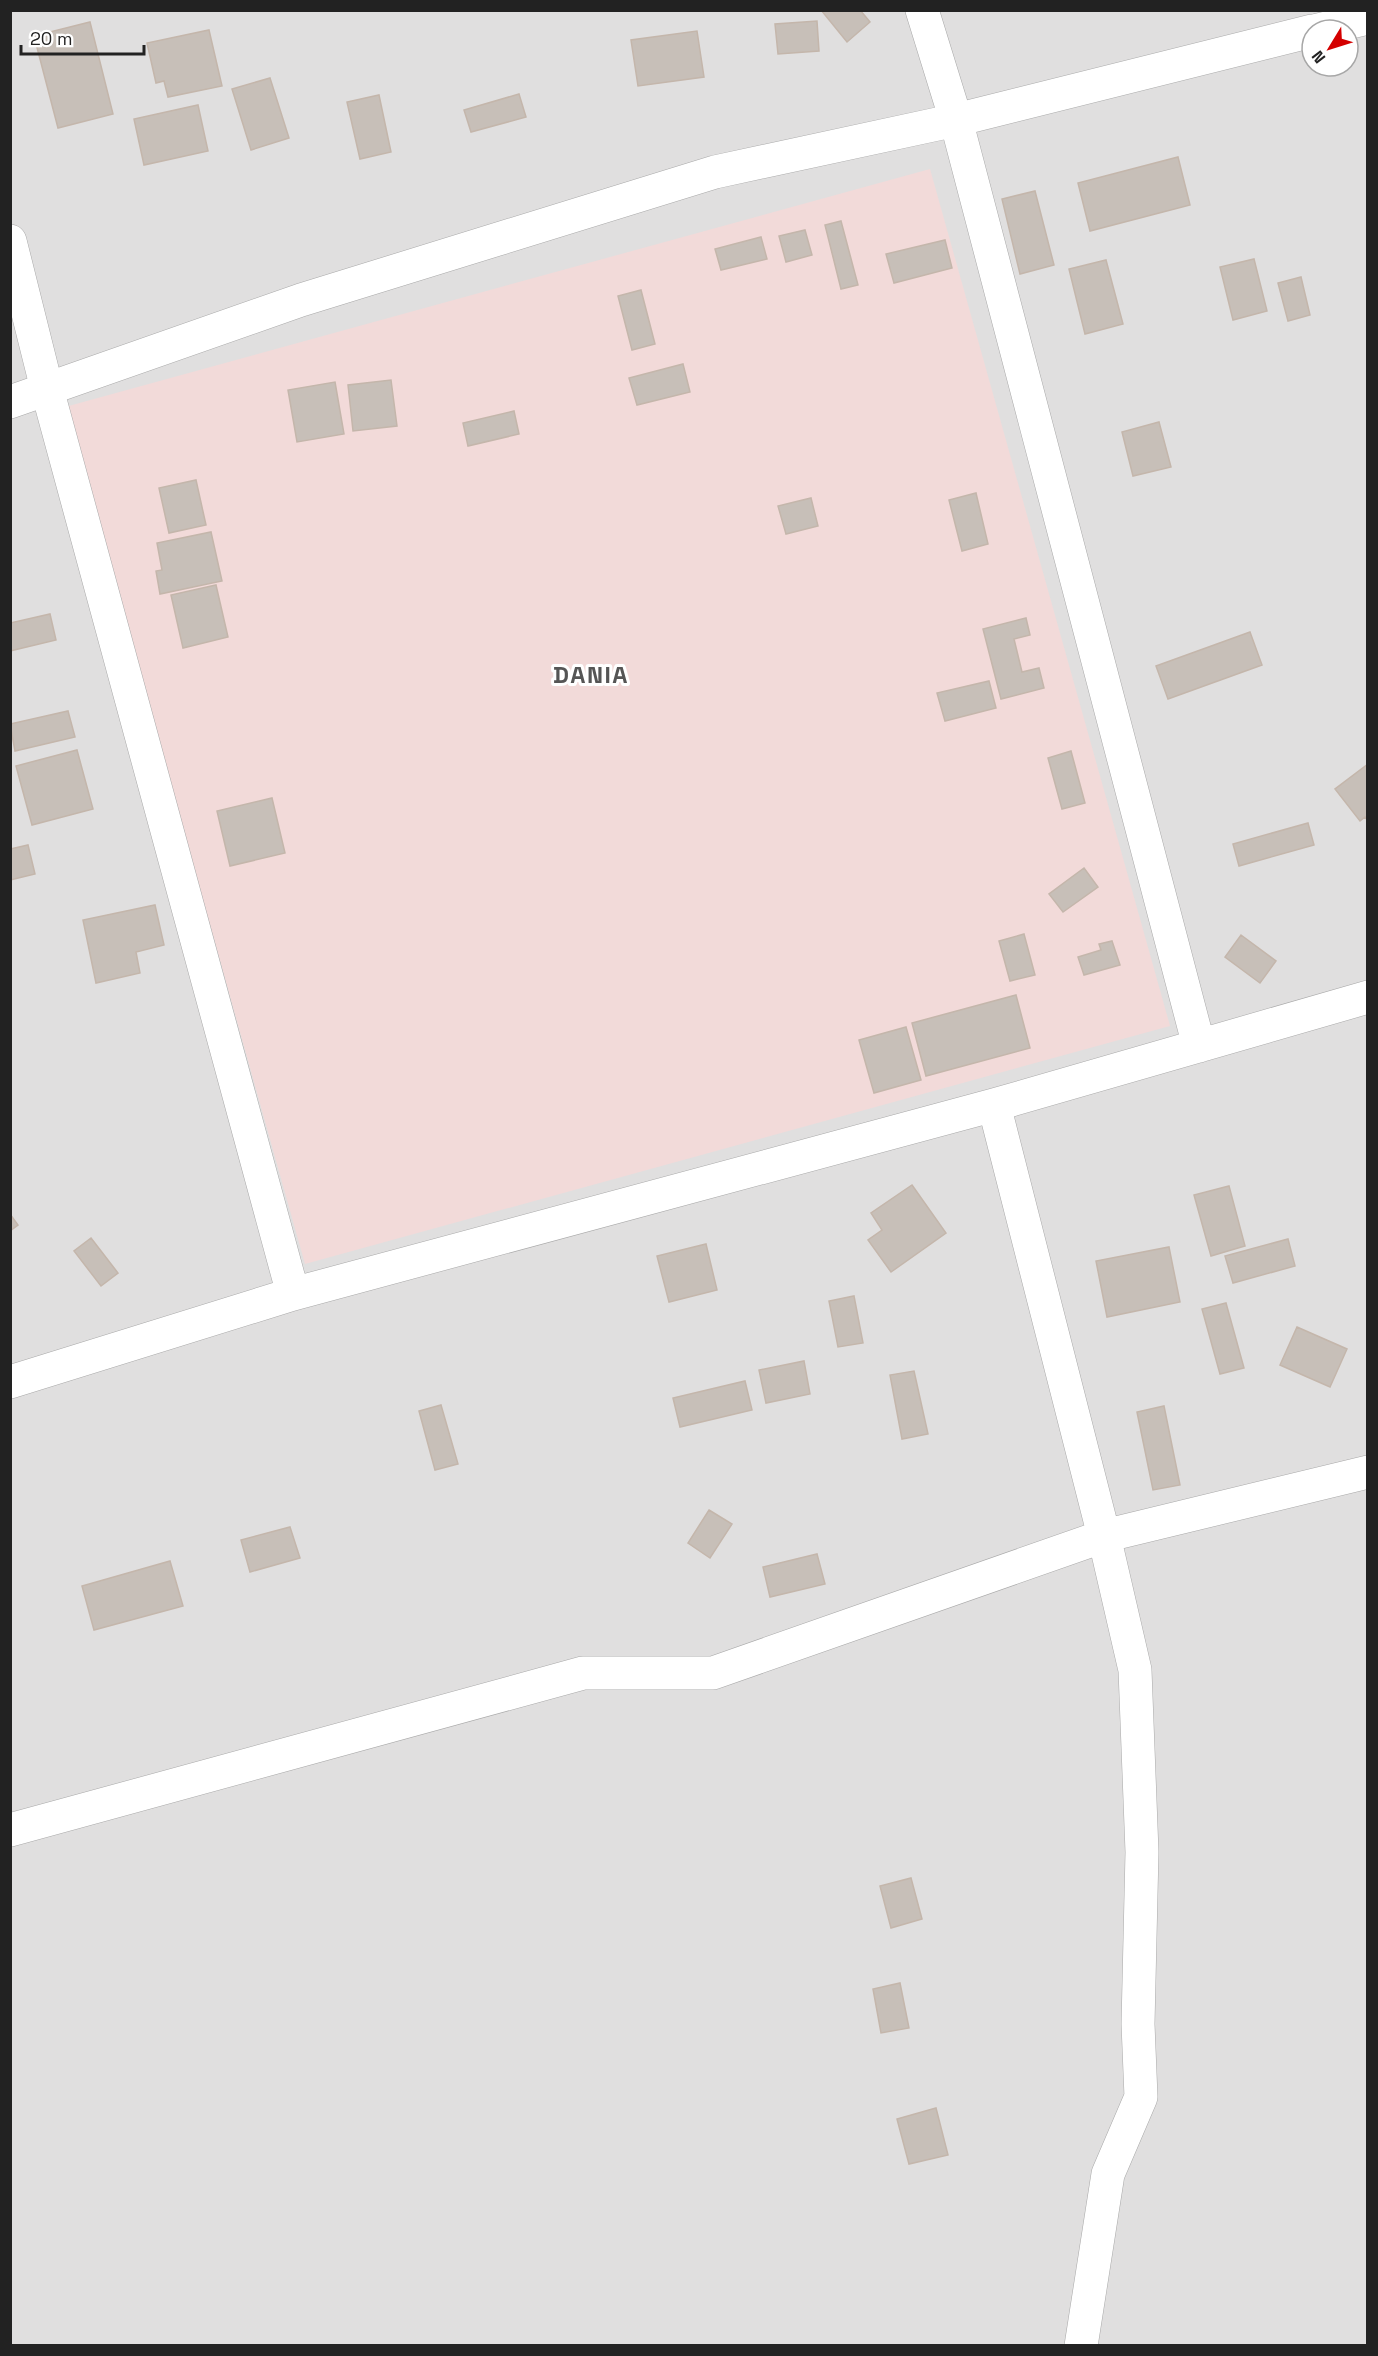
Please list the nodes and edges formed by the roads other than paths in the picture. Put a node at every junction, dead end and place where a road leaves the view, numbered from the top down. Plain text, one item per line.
1 (922, 10) edge
2 (1300, 35) edge
3 (956, 120) junction
4 (10, 241) edge
5 (47, 389) junction
6 (10, 402) edge
7 (1368, 997) edge
8 (1199, 1046) junction
9 (994, 1105) junction
10 (293, 1294) junction
11 (10, 1382) edge
12 (1368, 1472) edge
13 (1104, 1536) junction
14 (10, 1830) edge
15 (1081, 2346) edge

1 - 3 street
2 - 3 street
3 - 5 street
3 - 8 street
4 - 5 street
5 - 6 street
5 - 10 street
7 - 8 street
8 - 9 street
9 - 10 street
9 - 13 street
10 - 11 street
12 - 13 street
13 - 14 street
13 - 15 street

